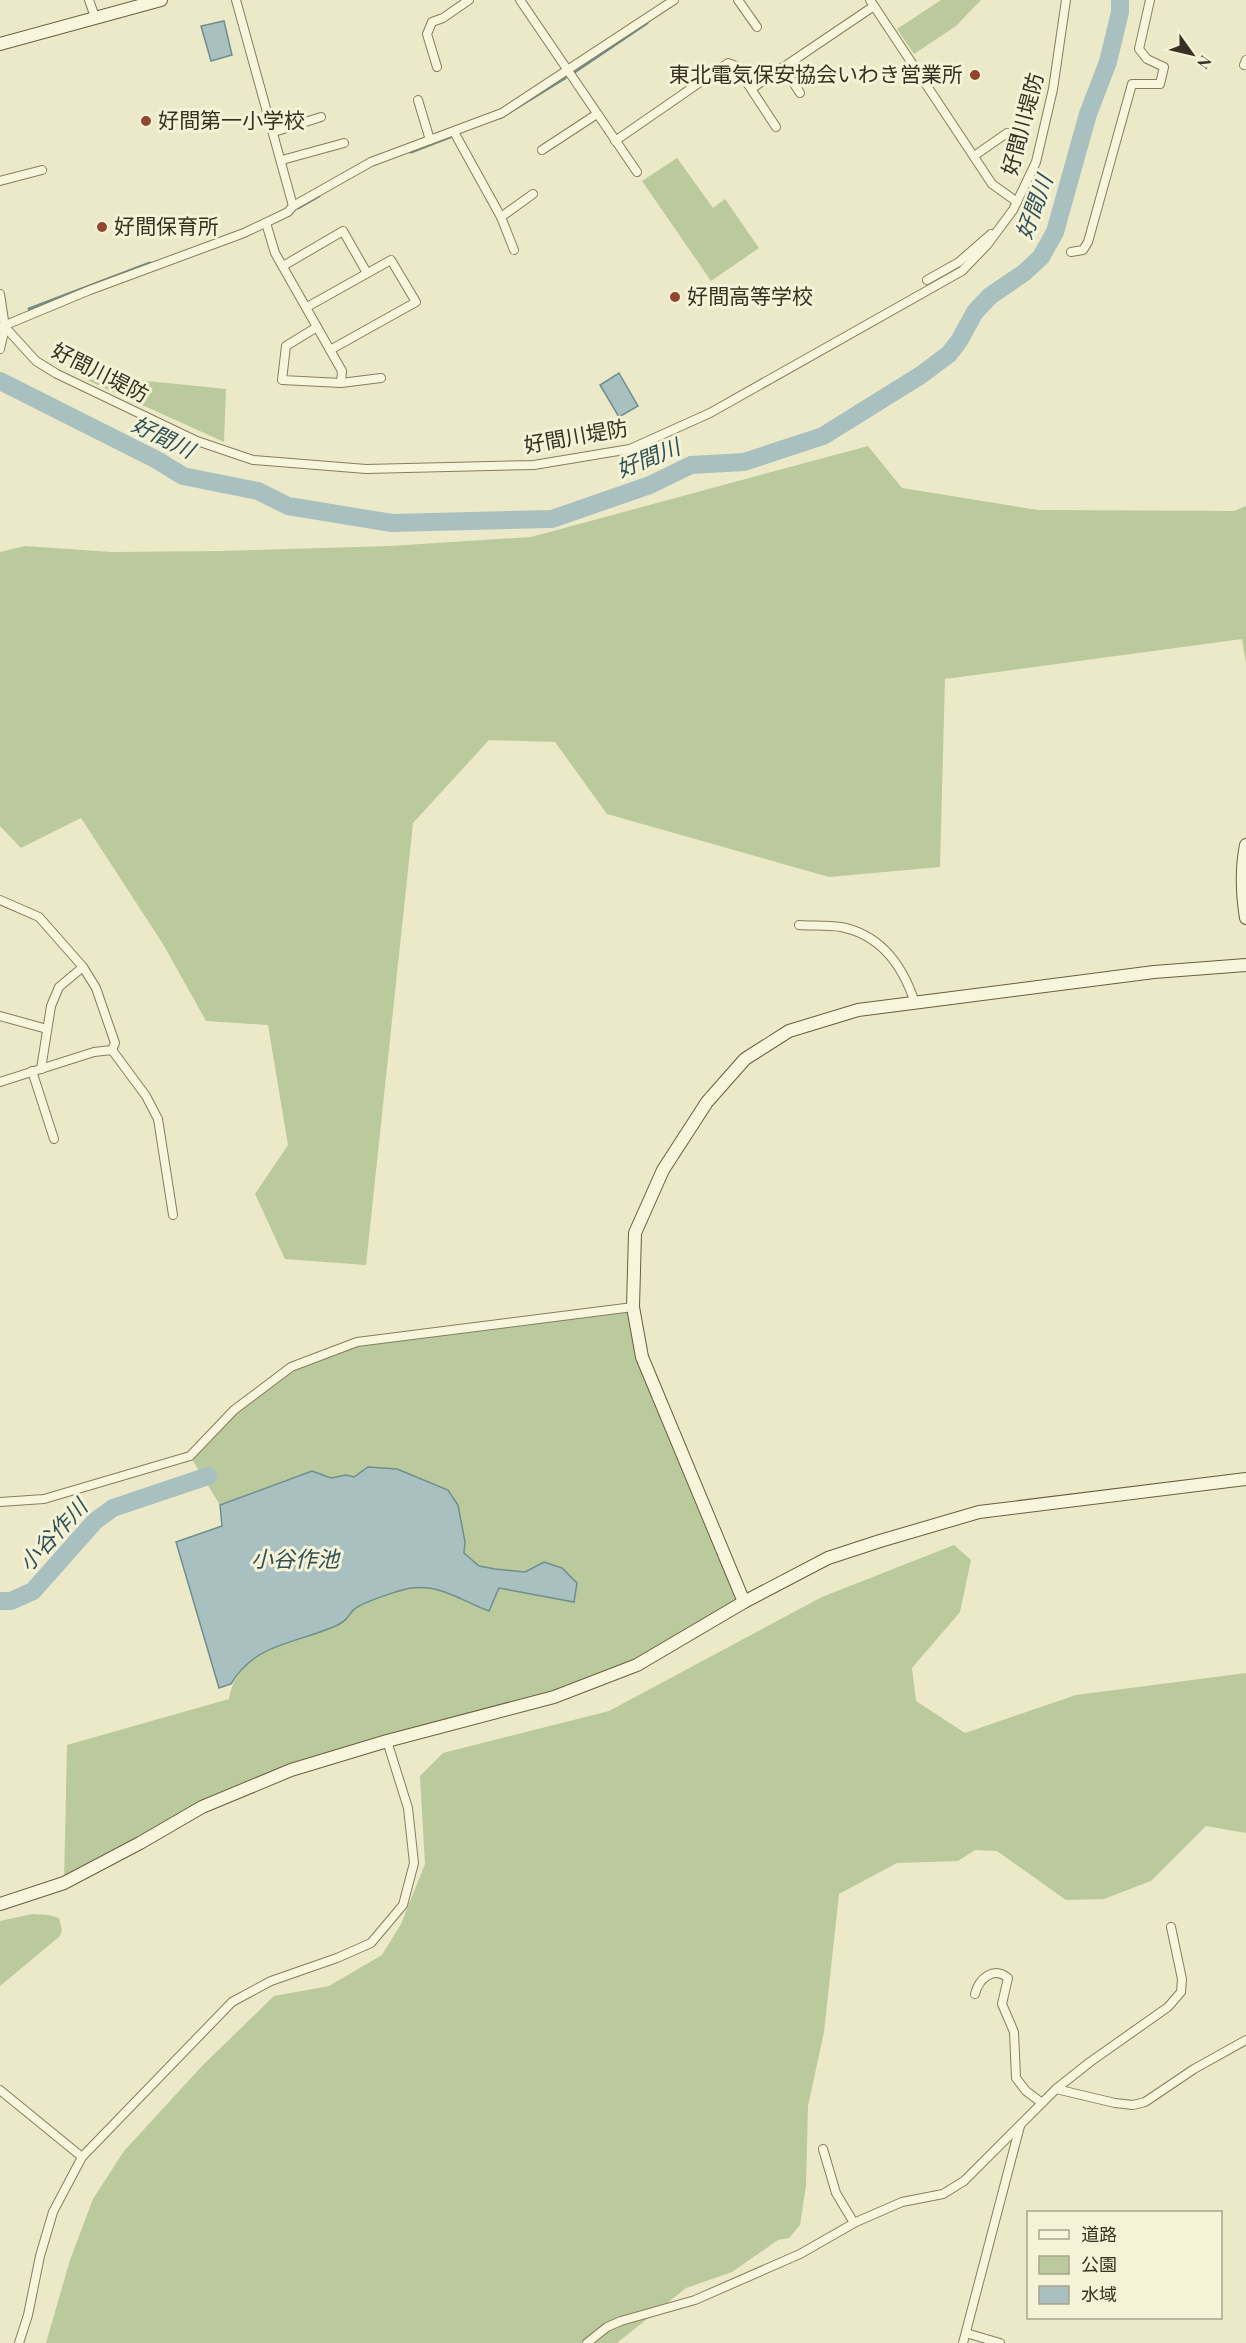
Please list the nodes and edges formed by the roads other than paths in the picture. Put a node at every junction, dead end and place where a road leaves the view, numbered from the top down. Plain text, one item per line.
1 (89, 0) edge
2 (161, 0) edge
3 (236, 0) edge
4 (470, 0) edge
5 (520, 0) edge
6 (674, 0) edge
7 (738, 0) edge
8 (1066, 0) edge
9 (1150, 0) edge
10 (872, 3) edge
11 (95, 17) junction
12 (757, 27) dead end
13 (0, 44) edge
14 (437, 67) dead end
15 (783, 67) junction
16 (567, 71) junction
17 (754, 87) dead end
18 (800, 93) dead end
19 (418, 100) dead end
20 (597, 114) junction
21 (321, 117) dead end
22 (776, 128) dead end
23 (274, 132) junction
24 (1007, 133) dead end
25 (455, 134) junction
26 (430, 140) junction
27 (615, 141) junction
28 (344, 143) dead end
29 (542, 150) dead end
30 (974, 156) junction
31 (282, 160) junction
32 (42, 170) dead end
33 (637, 172) dead end
34 (0, 182) edge
35 (533, 194) dead end
36 (1017, 202) junction
37 (293, 206) junction
38 (501, 217) junction
39 (266, 224) junction
40 (999, 229) junction
41 (514, 250) dead end
42 (1071, 252) dead end
43 (283, 266) junction
44 (366, 273) junction
45 (927, 280) dead end
46 (0, 294) edge
47 (307, 308) junction
48 (2, 327) edge
49 (317, 327) junction
50 (0, 349) edge
51 (330, 350) junction
52 (381, 378) dead end
53 (342, 383) junction
54 (1246, 845) edge
55 (0, 900) edge
56 (1246, 918) edge
57 (799, 925) dead end
58 (1246, 965) edge
59 (83, 967) junction
60 (915, 1003) junction
61 (0, 1016) edge
62 (47, 1029) junction
63 (112, 1050) junction
64 (37, 1070) junction
65 (0, 1082) edge
66 (54, 1139) dead end
67 (173, 1215) dead end
68 (633, 1307) junction
69 (1246, 1479) edge
70 (0, 1502) edge
71 (744, 1602) junction
72 (387, 1741) junction
73 (0, 1904) edge
74 (1171, 1927) dead end
75 (975, 1994) dead end
76 (1246, 2040) edge
77 (1056, 2089) junction
78 (0, 2090) edge
79 (1042, 2103) junction
80 (1020, 2125) junction
81 (823, 2149) dead end
82 (82, 2157) junction
83 (854, 2223) junction
84 (966, 2333) junction
85 (19, 2343) edge
86 (587, 2343) edge
87 (963, 2343) edge
88 (1000, 2343) edge

1 - 11 street
2 - 11 street
3 - 23 street
4 - 14 street
5 - 16 street
6 - 16 street
7 - 12 street
8 - 36 street, 好間川堤防
9 - 42 street
10 - 15 street
10 - 30 street
11 - 13 street
15 - 17 street
15 - 18 street
16 - 20 street
16 - 25 street
19 - 26 street
20 - 27 street
20 - 29 street
21 - 23 street
22 - 27 street
23 - 31 street
24 - 30 street
25 - 26 street
25 - 38 street
26 - 37 street
27 - 33 street
28 - 31 street
30 - 36 street
31 - 37 street
32 - 34 street
35 - 38 street
36 - 40 street, 好間川堤防
37 - 39 street
38 - 41 street
39 - 43 street
39 - 48 street
40 - 45 street
40 - 48 street, 好間川堤防
43 - 44 street
43 - 47 street
44 - 47 street
44 - 51 street
46 - 48 street
47 - 49 street
48 - 50 street
49 - 51 street
49 - 53 street
51 - 53 street
52 - 53 street
54 - 56 street
55 - 59 street
57 - 60 street
58 - 60 street
59 - 62 street
59 - 63 street
60 - 68 street
61 - 62 street
62 - 64 street
63 - 64 street
63 - 67 street
64 - 65 street
64 - 66 street
68 - 70 street
68 - 71 street
69 - 71 street
71 - 72 street
72 - 73 street
72 - 82 street
74 - 77 street
75 - 79 street
76 - 77 street
77 - 79 street
78 - 82 street
79 - 80 street
80 - 83 street
80 - 84 street
81 - 83 street
82 - 85 street
83 - 86 street
84 - 87 street
84 - 88 street

